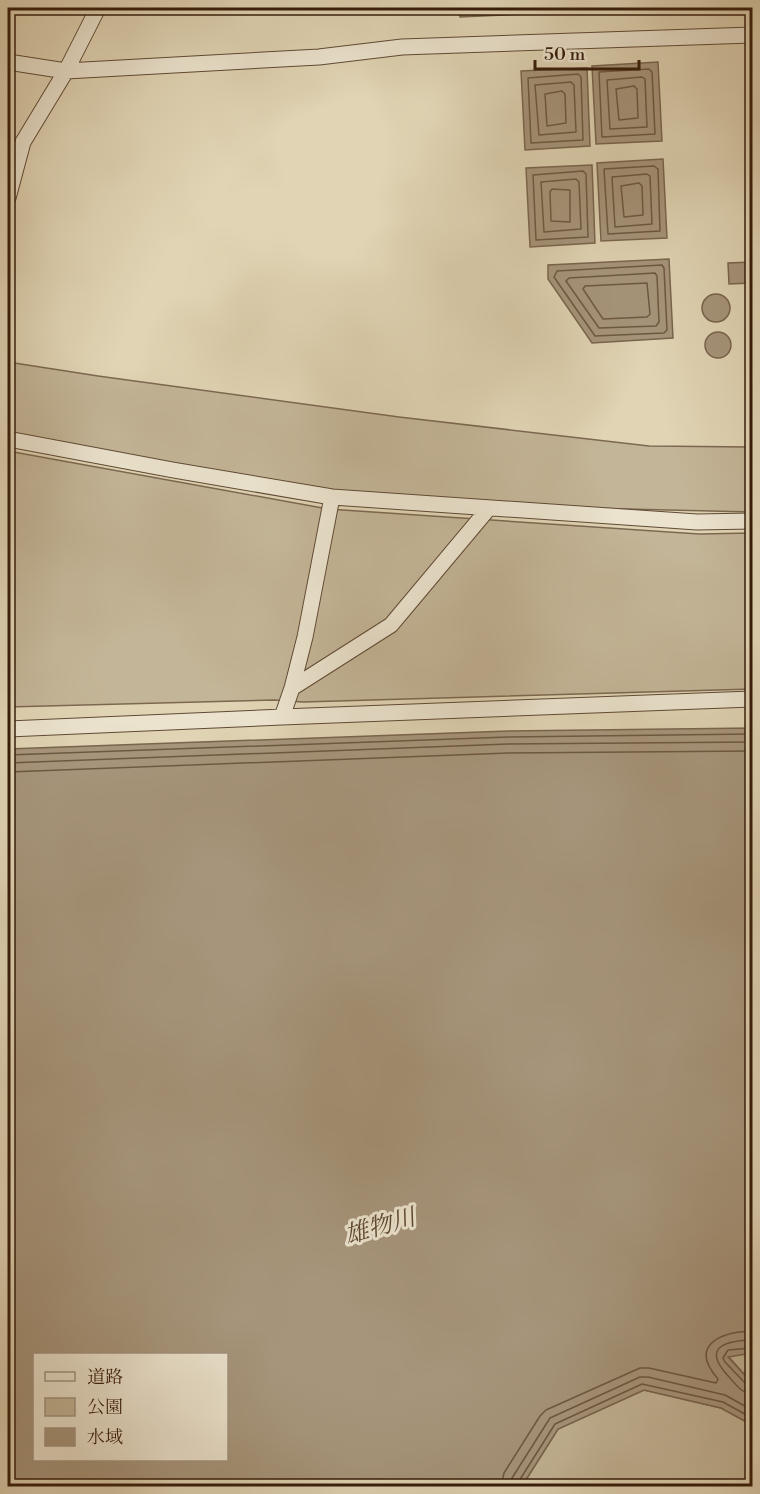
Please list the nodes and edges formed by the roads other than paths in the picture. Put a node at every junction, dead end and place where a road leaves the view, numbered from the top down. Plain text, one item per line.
1 (98, 8) edge
2 (753, 35) edge
3 (8, 62) edge
4 (66, 71) junction
5 (8, 191) edge
6 (8, 439) edge
7 (332, 497) junction
8 (489, 508) junction
9 (753, 521) edge
10 (292, 688) junction
11 (753, 699) edge
12 (282, 717) junction
13 (8, 729) edge

1 - 4 street
2 - 4 street
3 - 4 street
4 - 5 street
6 - 7 street
7 - 8 street
7 - 10 street
8 - 9 street
8 - 10 street
10 - 12 street
11 - 12 street
12 - 13 street

